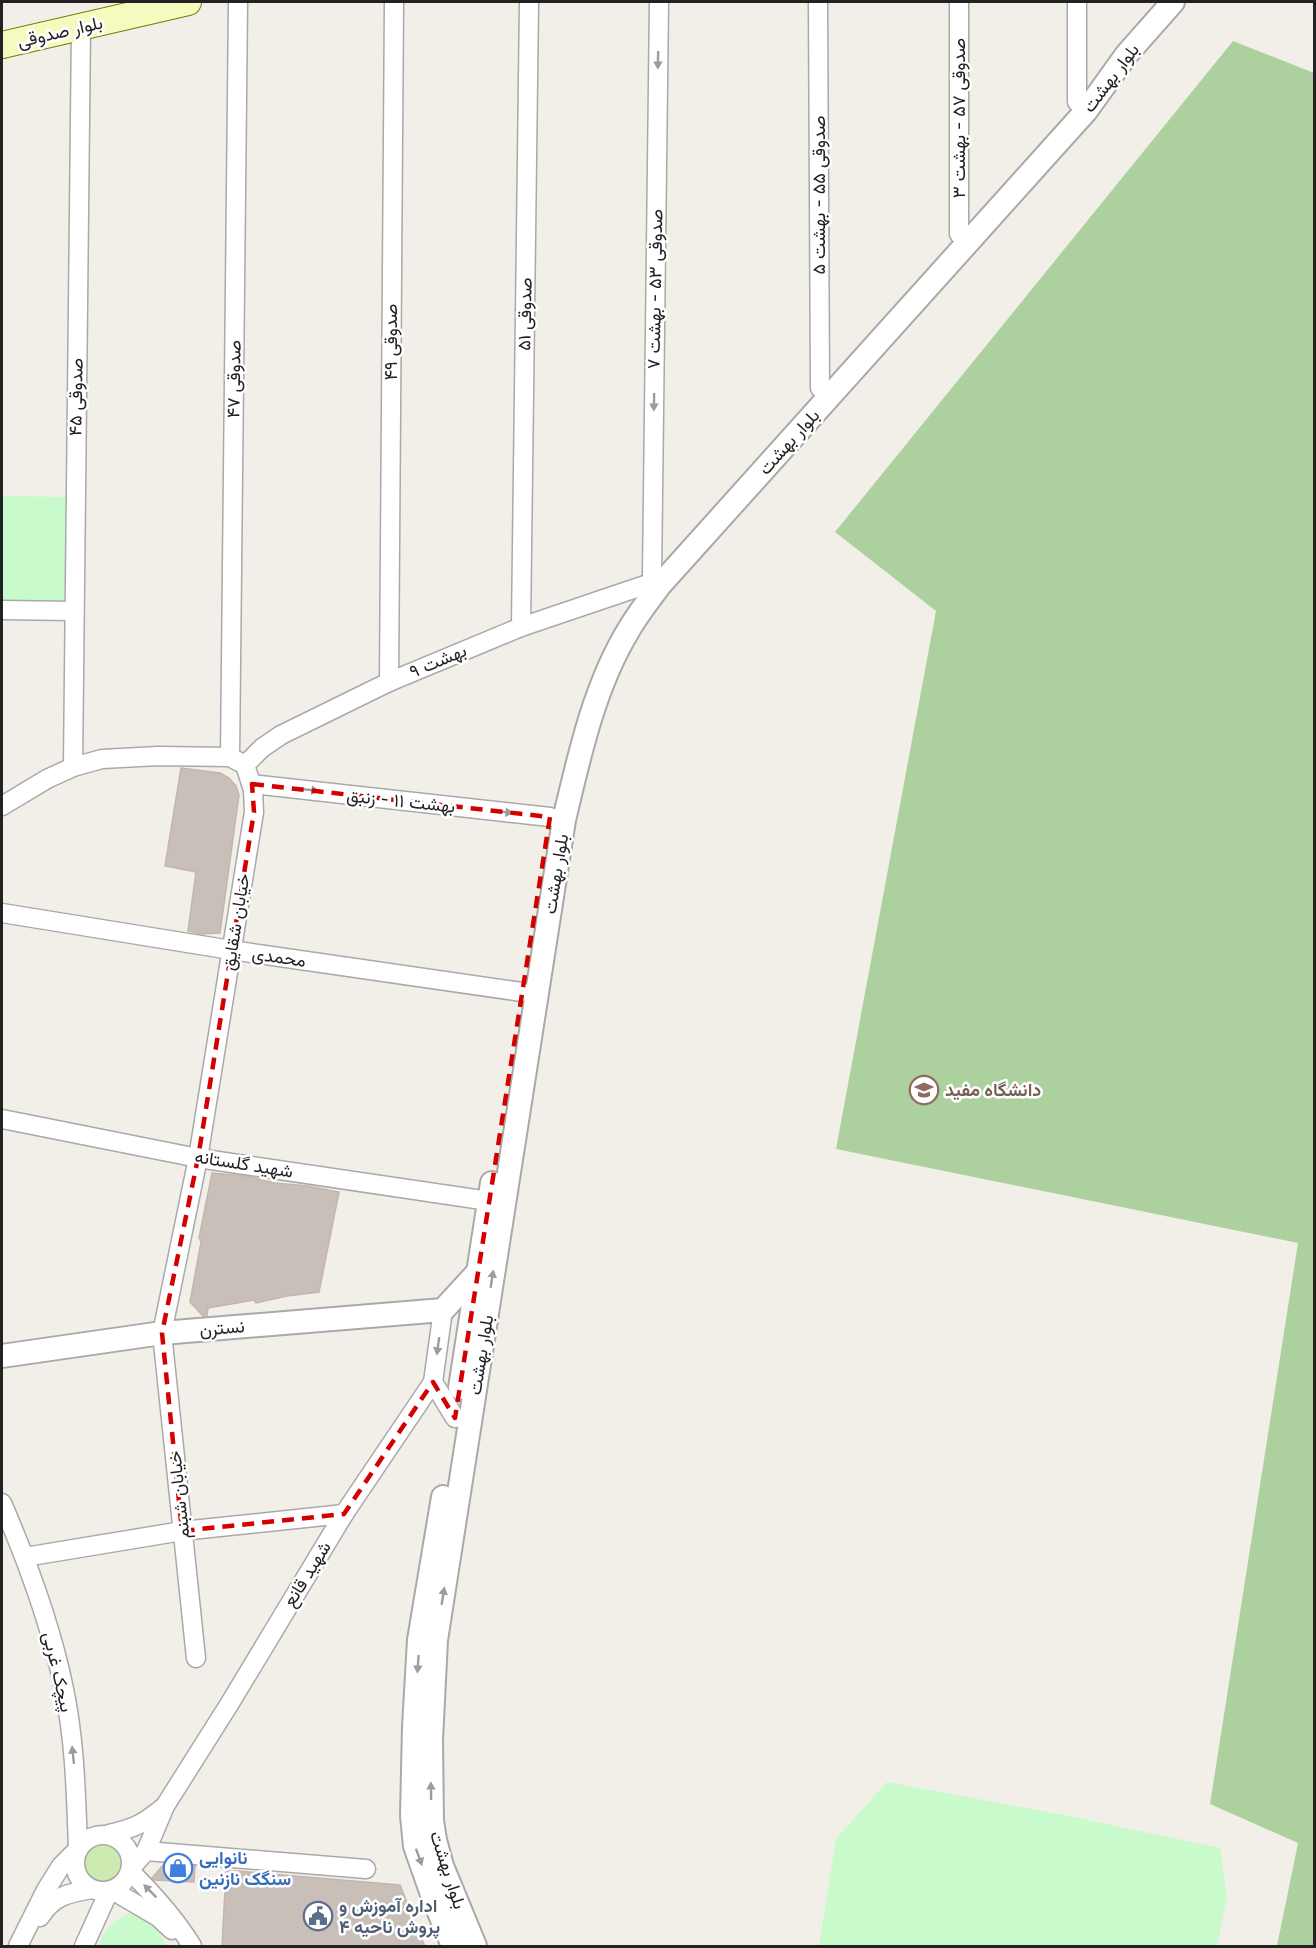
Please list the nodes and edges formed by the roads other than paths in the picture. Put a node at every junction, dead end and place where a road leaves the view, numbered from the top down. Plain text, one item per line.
1 (188, 2) edge
2 (238, 2) edge
3 (394, 2) edge
4 (529, 2) edge
5 (659, 2) edge
6 (818, 2) edge
7 (959, 2) edge
8 (1077, 2) edge
9 (1155, 2) edge
10 (1173, 2) edge
11 (81, 27) junction
12 (2, 45) edge
13 (1077, 102) junction
14 (959, 234) junction
15 (820, 388) junction
16 (648, 580) junction
17 (2, 610) edge
18 (73, 611) junction
19 (521, 627) junction
20 (389, 682) junction
21 (238, 761) junction
22 (73, 767) junction
23 (252, 784) junction
24 (2, 806) edge
25 (550, 817) junction
26 (2, 913) edge
27 (231, 950) junction
28 (522, 992) junction
29 (2, 1119) edge
30 (198, 1158) junction
31 (489, 1201) junction
32 (477, 1273) junction
33 (443, 1310) junction
34 (162, 1333) junction
35 (2, 1356) edge
36 (433, 1382) junction
37 (455, 1418) junction
38 (2, 1503) edge
39 (344, 1514) junction
40 (182, 1531) junction
41 (25, 1557) junction
42 (196, 1658) dead end
43 (165, 1806) junction
44 (89, 1842) junction
45 (146, 1851) junction
46 (366, 1869) dead end
47 (131, 1870) junction
48 (104, 1890) junction
49 (20, 1947) edge
50 (84, 1947) edge
51 (185, 1947) edge
52 (192, 1947) edge
53 (453, 1947) edge
54 (475, 1947) edge

1 - 11 main road, بلوار صدوقی
2 - 21 street, صدوقی ۴۷
3 - 20 street, صدوقی ۴۹
4 - 19 street, صدوقی ۵۱
5 -> 16 street, صدوقی ۵۳ - بهشت ۷
6 - 15 street, صدوقی ۵۵ - بهشت ۵
7 - 14 street, صدوقی ۵۷ - بهشت ۳
8 - 13 street
9 - 13 street, بلوار بهشت
54 -> 10 street, بلوار بهشت
11 - 12 main road, بلوار صدوقی
11 - 18 street, صدوقی ۴۵
13 - 14 street, بلوار بهشت
14 - 15 street, بلوار بهشت
15 - 16 street, بلوار بهشت
16 - 19 street, بهشت ۹
16 - 25 street, بلوار بهشت
17 - 18 street
18 - 22 street, صدوقی ۴۵
19 - 20 street, بهشت ۹
20 - 21 street, بهشت ۹
21 - 22 street
21 - 23 street, خیابان شقایق
22 - 24 street
23 -> 25 street, بهشت ۱۱ - زنبق
23 - 27 street, خیابان شقایق
25 - 28 street, بلوار بهشت
26 - 27 street, محمدی
27 - 28 street, محمدی
27 - 30 street, خیابان شقایق
28 - 31 street, بلوار بهشت
29 - 30 street, شهید گلستانه
30 - 31 street, شهید گلستانه
30 - 34 street, خیابان شقایق
31 - 32 street, بلوار بهشت
32 - 33 street
32 - 37 street, بلوار بهشت
33 - 34 street, نسترن
33 -> 36 street
34 - 35 street, نسترن
34 - 40 street, خیابان شبنم
36 - 37 street
36 - 39 street, شهید قانع
37 -> 53 street, بلوار بهشت
38 - 41 street, پیچک غربی
39 - 40 street
39 - 43 street, شهید قانع
40 - 41 street
40 - 42 street, خیابان شبنم
44 -> 41 street, پیچک غربی
43 - 44 street
43 - 45 street
44 - 47 street
44 - 48 street
44 - 49 street
45 - 46 street
45 - 47 street
47 - 48 street
52 -> 47 street
48 - 49 street
48 - 50 street
48 - 51 street

